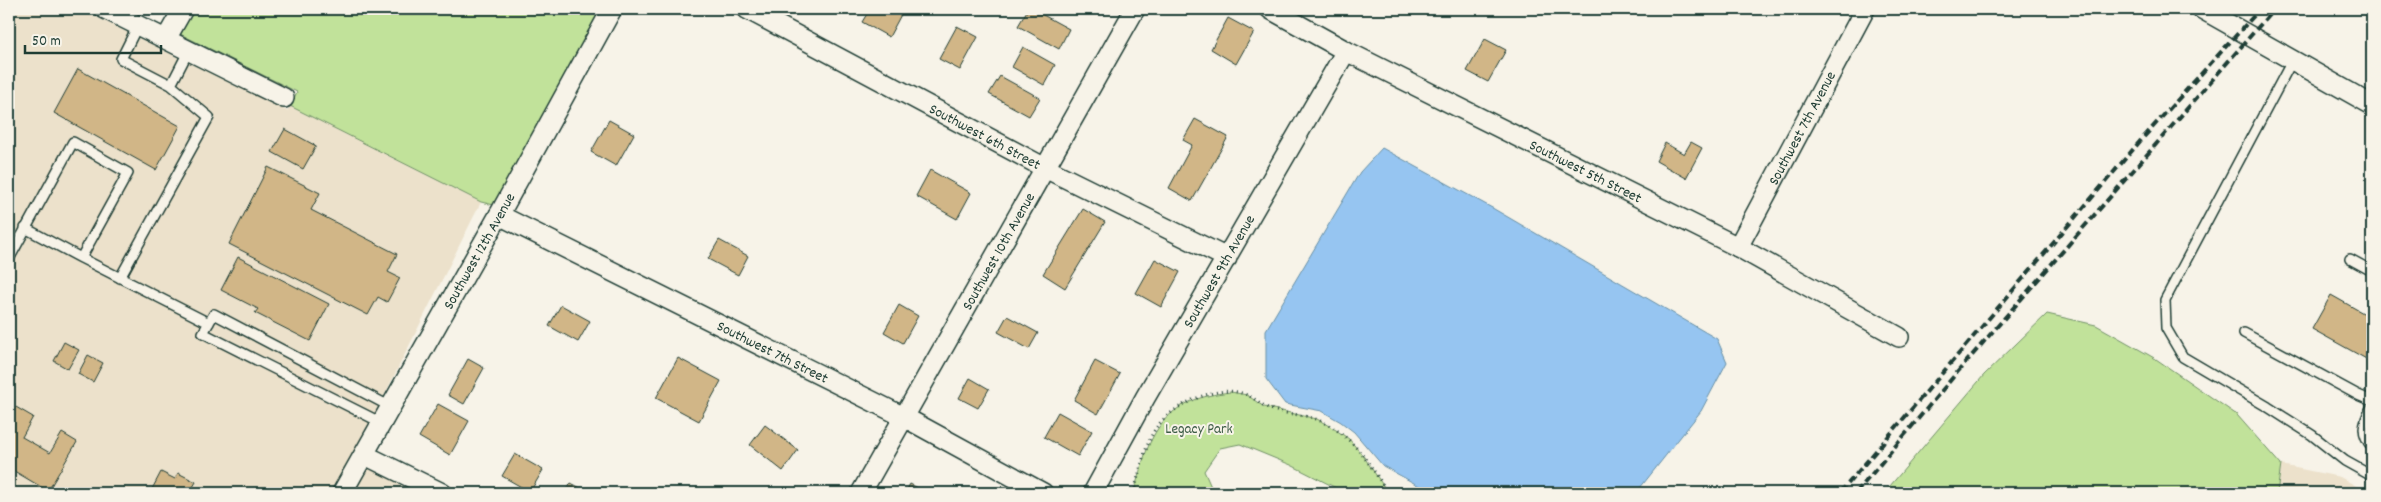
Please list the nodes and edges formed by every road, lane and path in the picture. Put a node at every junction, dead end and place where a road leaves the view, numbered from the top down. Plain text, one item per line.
1 (105, 9) edge
2 (183, 9) edge
3 (612, 9) edge
4 (747, 9) edge
5 (1135, 9) edge
6 (1270, 9) edge
7 (1866, 9) edge
8 (2202, 9) edge
9 (138, 25) junction
10 (166, 39) junction
11 (189, 50) junction
12 (1346, 51) junction
13 (2293, 59) junction
14 (171, 85) junction
15 (284, 98) dead end
16 (2372, 105) edge
17 (1045, 168) junction
18 (499, 215) junction
19 (25, 228) junction
20 (1738, 247) junction
21 (81, 258) junction
22 (1227, 258) junction
23 (9, 259) edge
24 (2350, 260) dead end
25 (2372, 271) edge
26 (120, 278) junction
27 (209, 322) junction
28 (2244, 333) dead end
29 (1899, 338) dead end
30 (2372, 401) edge
31 (2372, 406) edge
32 (387, 415) junction
33 (904, 417) junction
34 (2372, 447) edge
35 (365, 454) junction
36 (2372, 476) edge
37 (342, 493) edge
38 (442, 493) edge
39 (861, 493) edge
40 (1043, 493) edge
41 (1093, 493) edge
42 (1134, 493) edge
43 (1388, 493) edge

1 - 9 street
2 - 10 street
3 - 18 street, Southwest 12th Avenue
4 - 17 street, Southwest 6th Street
5 - 17 street, Southwest 10th Avenue
6 - 12 street, Southwest 5th Street
7 - 20 street, Southwest 7th Avenue
8 - 13 street
9 - 10 street
9 - 14 lane
10 - 11 street
11 - 14 lane
11 - 15 street
12 - 20 street, Southwest 5th Street
12 - 22 street, Southwest 9th Avenue
13 - 16 street
13 - 36 lane
14 - 26 lane
17 - 22 street, Southwest 6th Street
17 - 33 street, Southwest 10th Avenue
18 - 32 street, Southwest 12th Avenue
18 - 33 street, Southwest 7th Street
19 - 21 lane
19 - 21 lane
19 - 23 lane
20 - 29 street, Southwest 5th Street
21 - 26 lane
22 - 41 street, Southwest 9th Avenue
24 - 25 lane
26 - 27 lane
27 - 32 lane
27 - 32 lane
28 - 30 lane
31 - 34 lane
32 - 35 street, Southwest 12th Avenue
33 - 39 street, Southwest 10th Avenue
33 - 40 street, Southwest 7th Street
35 - 37 street, Southwest 12th Avenue
35 - 38 street
42 - 43 path

